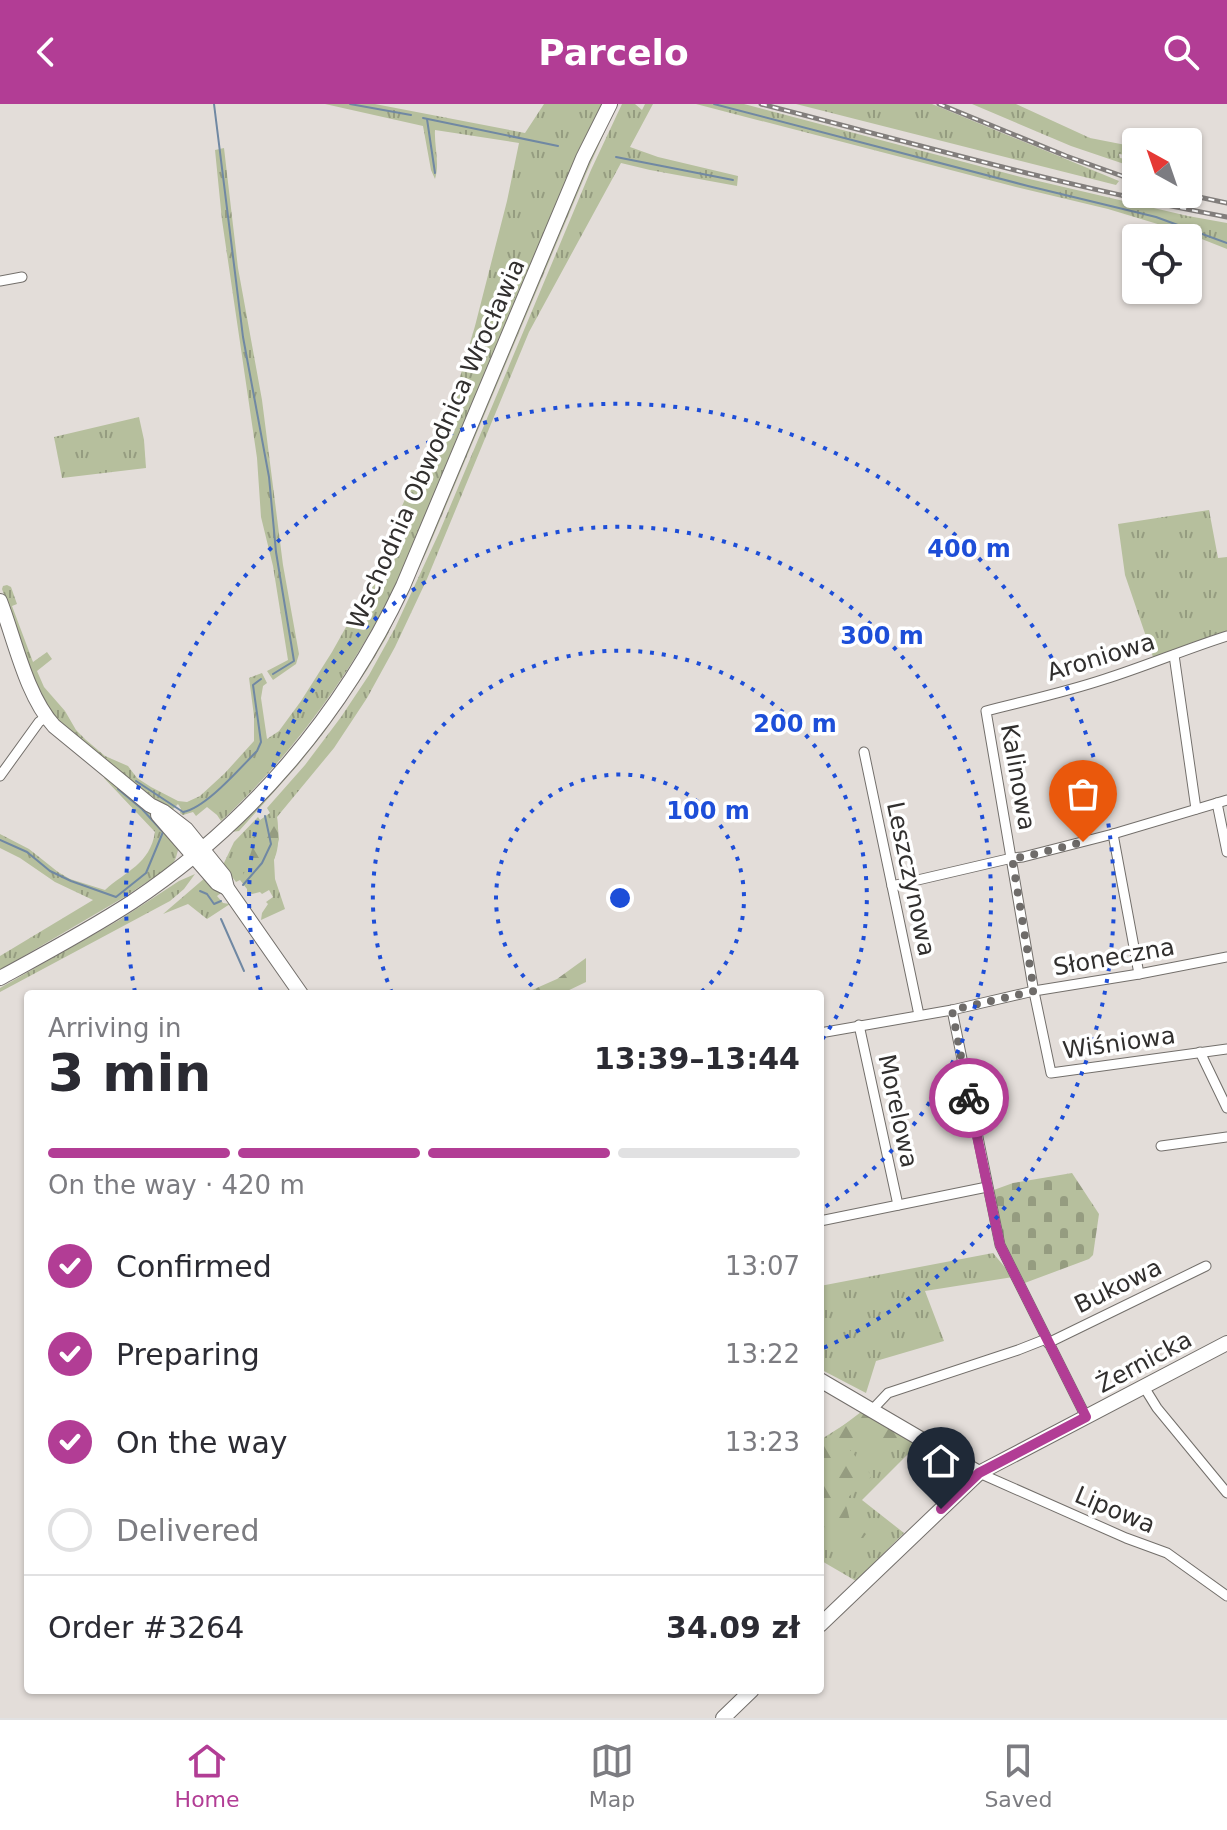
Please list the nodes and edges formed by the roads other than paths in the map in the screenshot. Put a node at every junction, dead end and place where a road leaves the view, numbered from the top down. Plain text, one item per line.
1 (610, 104) edge
2 (22, 277) dead end
3 (0, 281) edge
4 (0, 601) edge
5 (1227, 636) edge
6 (1174, 655) junction
7 (986, 711) joint
8 (46, 717) junction
9 (864, 752) dead end
10 (0, 776) edge
11 (1222, 802) edge
12 (1196, 809) junction
13 (181, 833) junction
14 (219, 834) junction
15 (1113, 834) junction
16 (198, 852) junction
17 (1227, 852) edge
18 (1012, 858) junction
19 (206, 871) junction
20 (170, 874) junction
21 (892, 886) junction
22 (227, 888) junction
23 (1227, 957) edge
24 (1139, 974) junction
25 (0, 978) edge
26 (298, 990) edge
27 (1034, 991) junction
28 (952, 1010) junction
29 (919, 1015) junction
30 (859, 1025) junction
31 (824, 1032) edge
32 (1227, 1049) edge
33 (1200, 1052) junction
34 (1227, 1108) edge
35 (1227, 1137) edge
36 (1161, 1146) dead end
37 (987, 1187) junction
38 (898, 1205) junction
39 (824, 1220) edge
40 (1206, 1266) dead end
41 (1047, 1341) junction
42 (1227, 1343) edge
43 (824, 1382) edge
44 (1144, 1387) junction
45 (872, 1410) junction
46 (1086, 1417) junction
47 (979, 1473) junction
48 (1227, 1493) edge
49 (1227, 1596) edge
50 (824, 1621) edge
51 (748, 1694) edge
52 (723, 1718) edge

1 - 14 street, Wschodnia Obwodnica Wrocławia
2 - 3 street
4 - 8 street
5 - 6 street, Aroniowa
6 - 7 street, Aroniowa
6 - 12 street
7 - 18 street, Kalinowa
8 - 10 street
8 - 13 street
9 - 21 street, Leszczynowa
11 - 12 street
11 - 17 street
12 - 15 street
13 - 14 street
13 - 16 street
13 - 20 street
14 - 16 street, Wschodnia Obwodnica Wrocławia
15 - 18 street
15 - 24 street
16 - 19 street
16 - 20 street, Wschodnia Obwodnica Wrocławia
16 - 22 street
18 - 21 street
18 - 27 street, Kalinowa
19 - 20 street
19 - 22 street
20 - 25 street, Wschodnia Obwodnica Wrocławia
21 - 29 street, Leszczynowa
22 - 26 street
23 - 24 street, Słoneczna
24 - 27 street, Słoneczna
27 - 28 street, Słoneczna
27 - 33 street, Wiśniowa
28 - 29 street, Słoneczna
28 - 37 street
29 - 30 street, Słoneczna
30 - 31 street, Słoneczna
30 - 38 street, Morelowa
32 - 33 street, Wiśniowa
33 - 34 street
35 - 36 street
37 - 38 street
37 - 41 street
38 - 39 street
40 - 41 street, Bukowa
41 - 45 street, Bukowa
41 - 46 street
42 - 44 street, Żernicka
43 - 45 street
44 - 46 street, Żernicka
44 - 48 street
45 - 47 street
46 - 47 street, Żernicka
47 - 49 street, Lipowa
47 - 50 street, Żernicka
51 - 52 street

